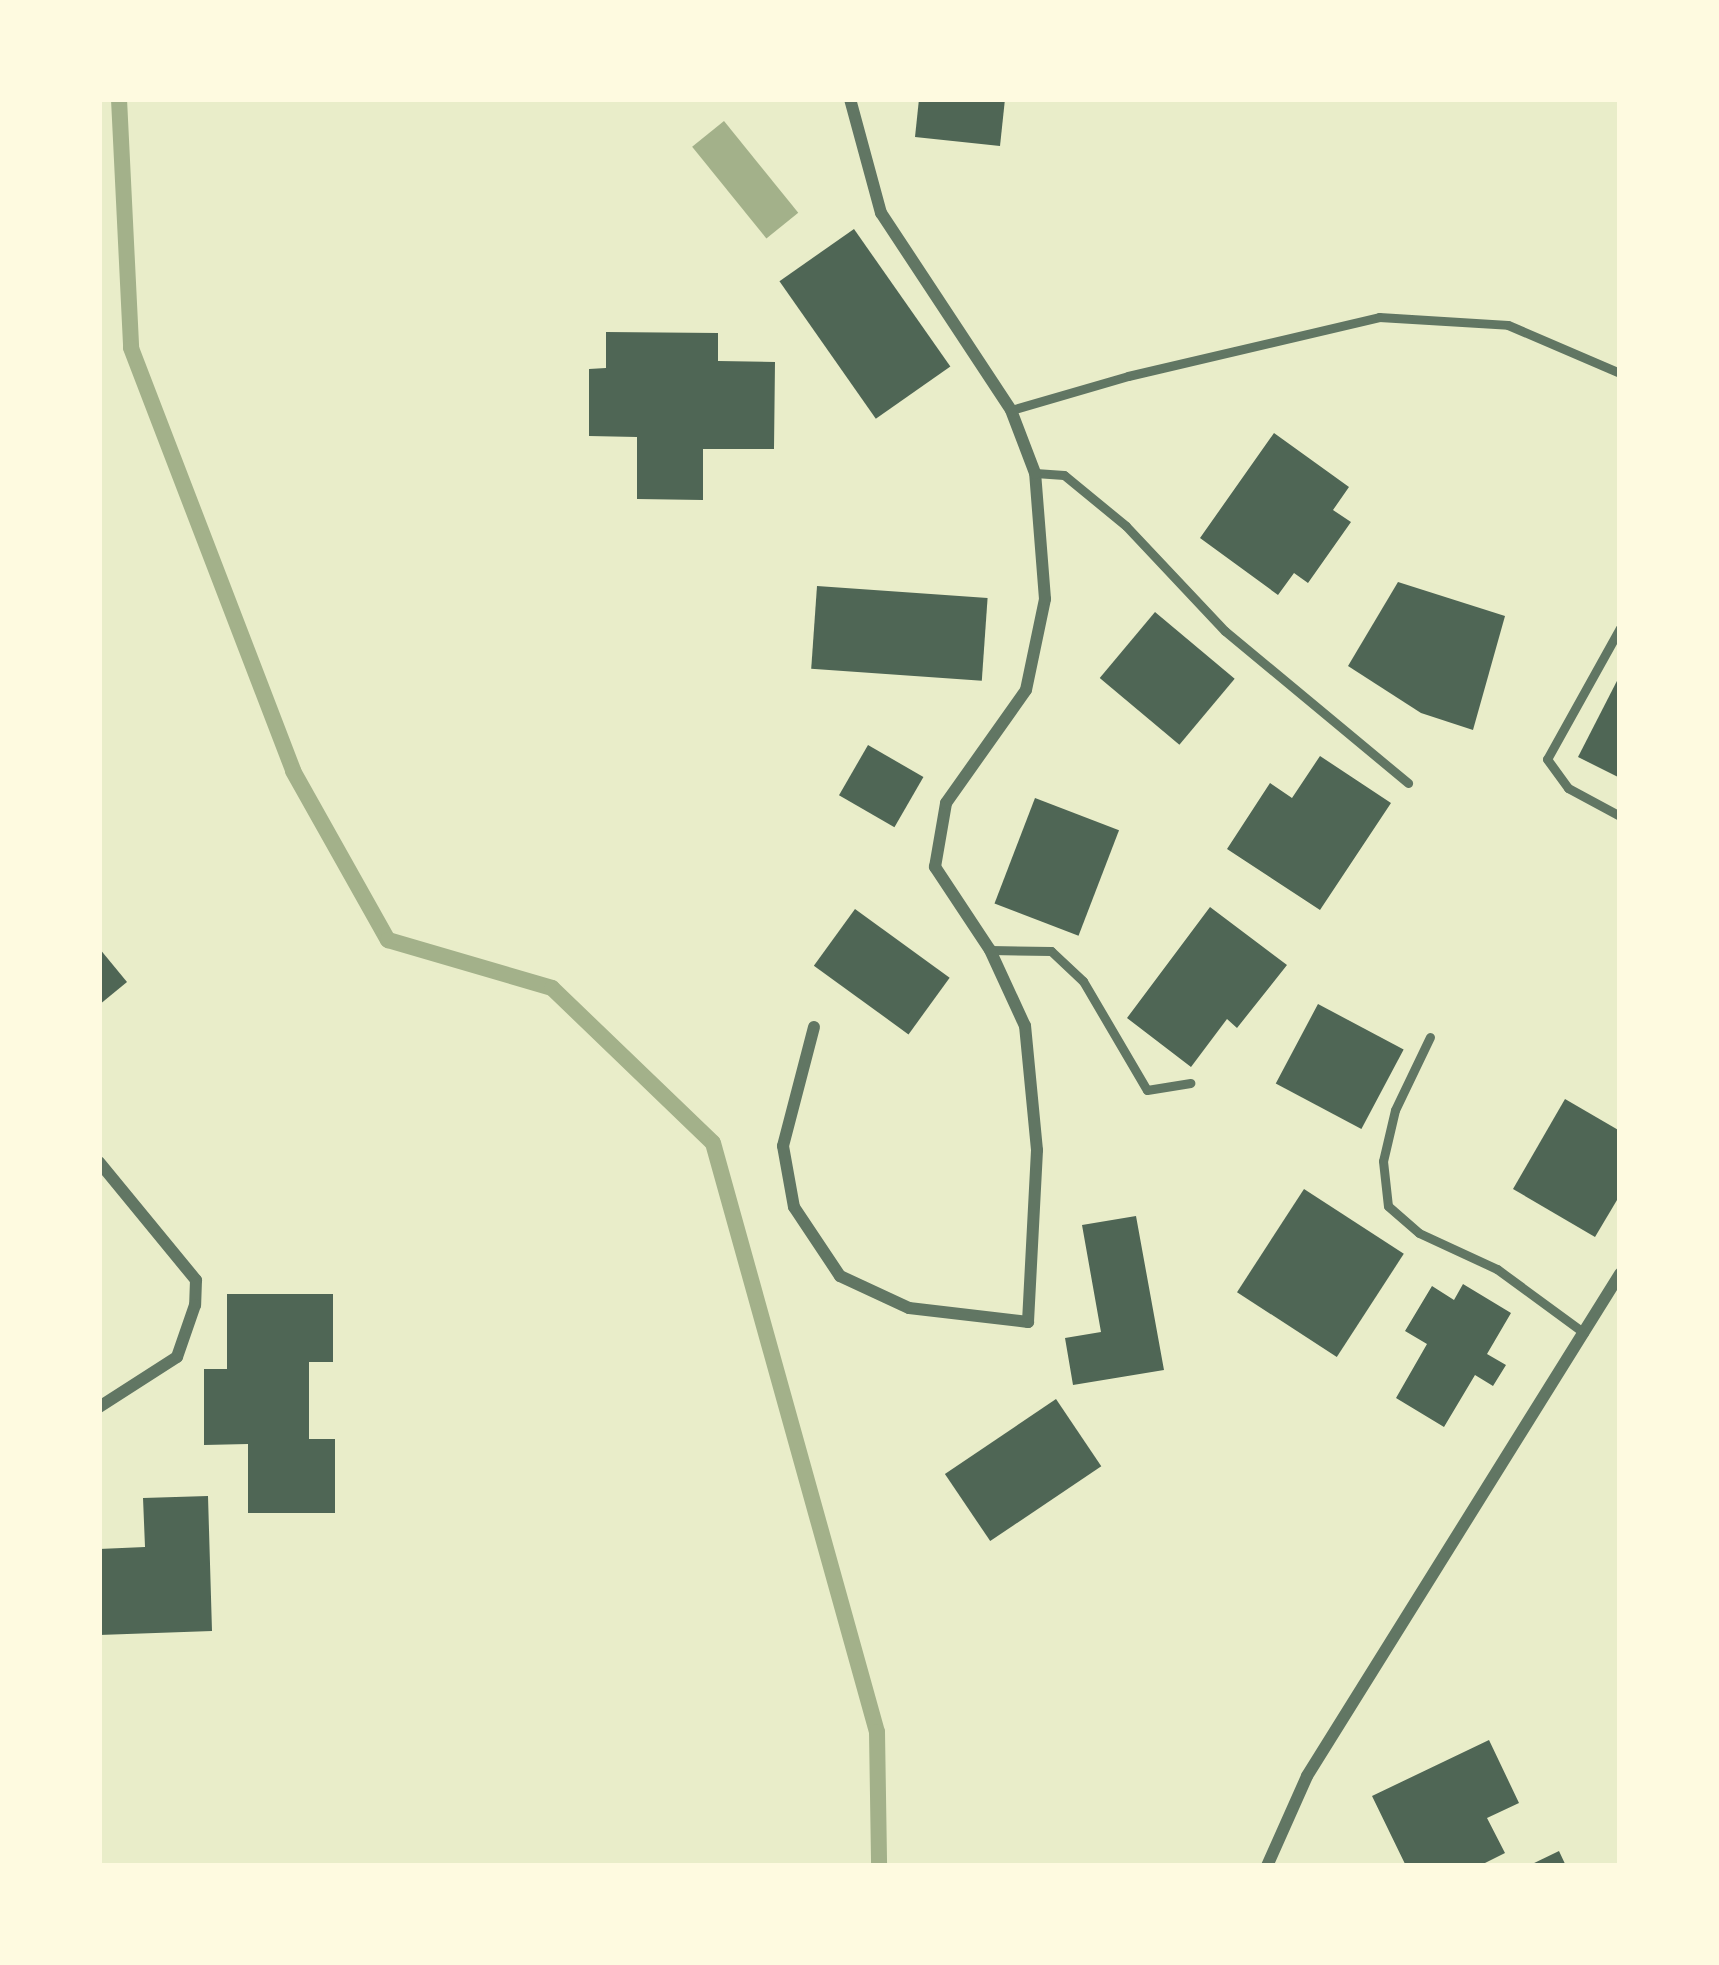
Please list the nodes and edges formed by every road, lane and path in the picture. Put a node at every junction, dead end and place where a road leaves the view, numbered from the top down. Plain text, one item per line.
1 (850, 99) edge
2 (1620, 373) edge
3 (1011, 410) junction
4 (1035, 472) junction
5 (1620, 628) edge
6 (1408, 783) dead end
7 (1620, 816) edge
8 (990, 950) junction
9 (814, 1027) dead end
10 (1430, 1037) dead end
11 (1190, 1083) dead end
12 (99, 1162) edge
13 (1620, 1274) edge
14 (1584, 1334) junction
15 (99, 1407) edge
16 (1267, 1866) edge

1 - 3 street
2 - 3 lane
3 - 4 street
4 - 6 lane
4 - 8 street
5 - 7 lane
8 - 9 street
8 - 11 lane
10 - 14 lane
12 - 15 street
13 - 14 street
14 - 16 street

